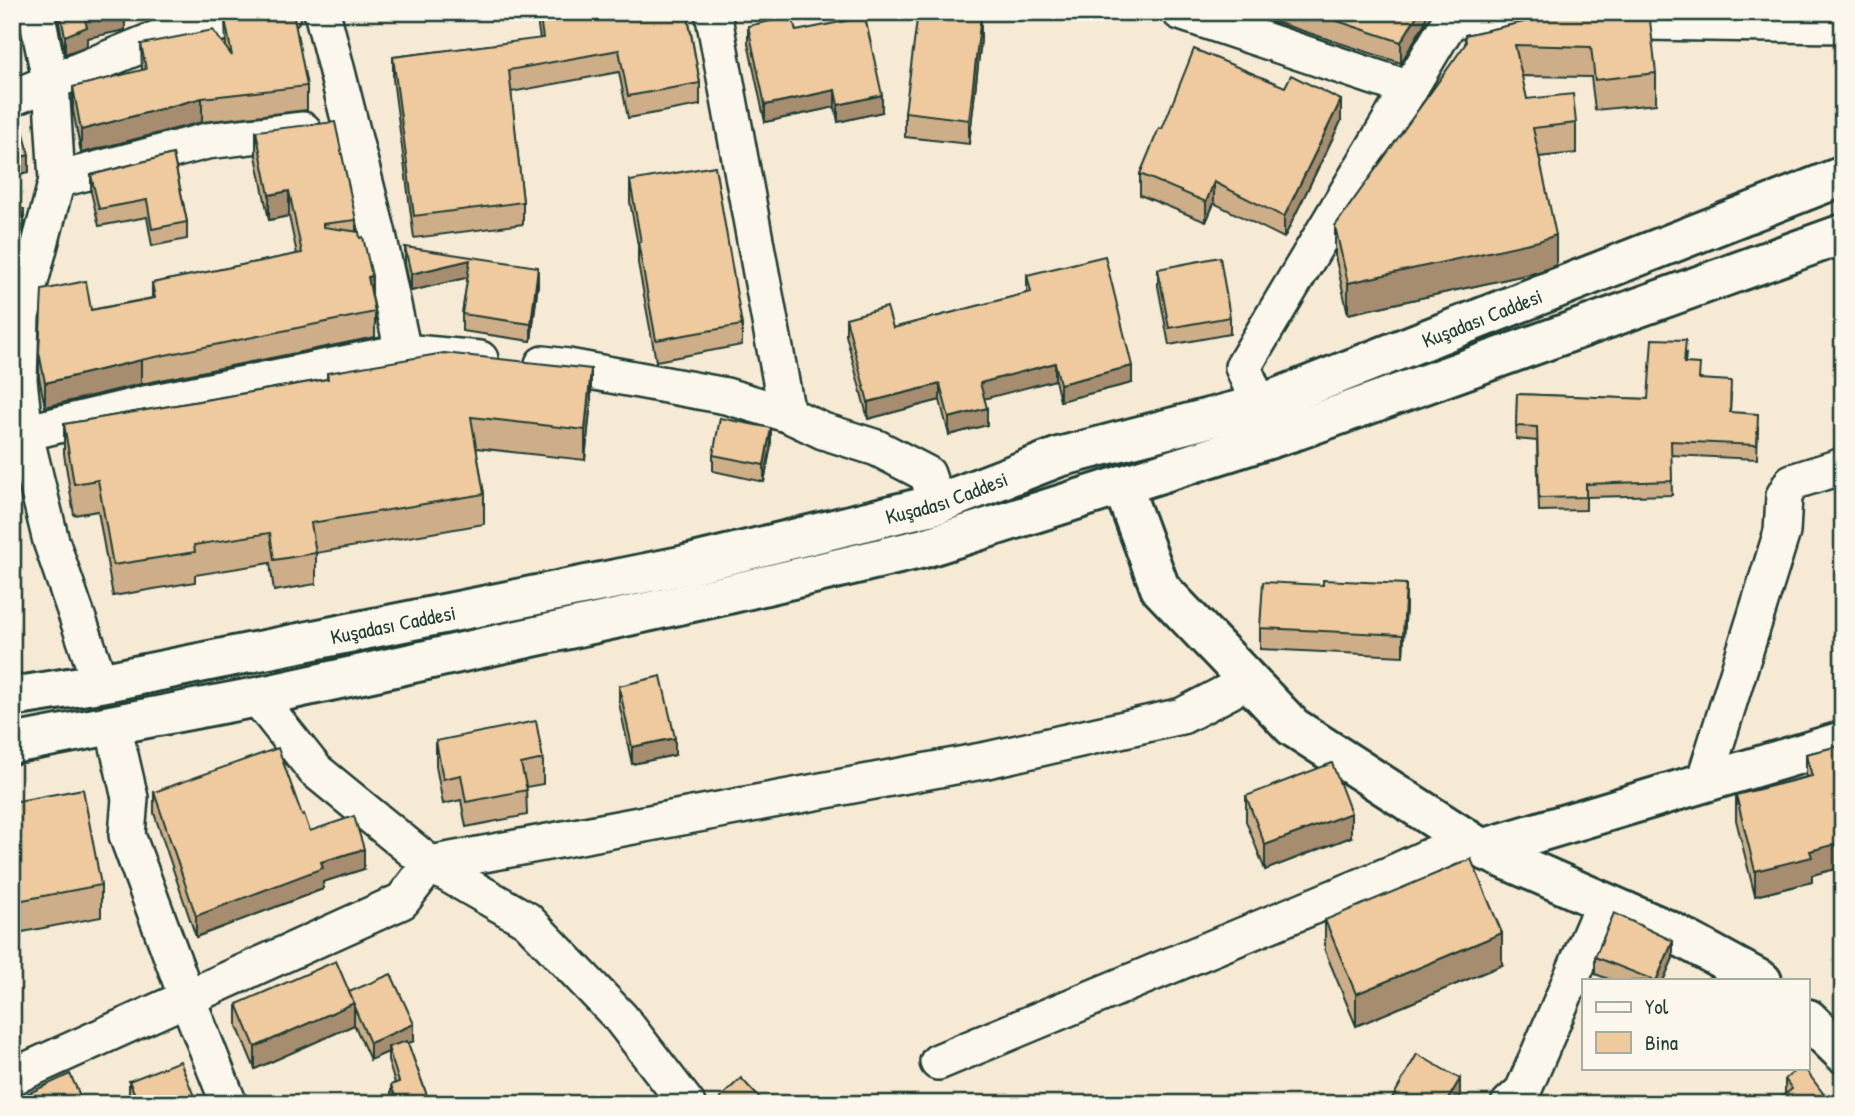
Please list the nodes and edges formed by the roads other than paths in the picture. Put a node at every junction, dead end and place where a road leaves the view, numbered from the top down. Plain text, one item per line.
1 (36, 12) edge
2 (283, 12) edge
3 (322, 12) edge
4 (713, 12) edge
5 (1181, 12) edge
6 (1451, 16) edge
7 (1843, 25) edge
8 (51, 84) junction
9 (1410, 89) junction
10 (12, 98) edge
11 (351, 125) junction
12 (1843, 176) edge
13 (57, 180) junction
14 (1843, 234) edge
15 (403, 352) junction
16 (1259, 405) junction
17 (787, 414) junction
18 (19, 436) edge
19 (1843, 466) edge
20 (1122, 485) junction
21 (937, 504) junction
22 (1244, 675) junction
23 (100, 683) junction
24 (12, 696) edge
25 (257, 697) junction
26 (113, 725) junction
27 (1843, 741) edge
28 (12, 744) edge
29 (1704, 782) junction
30 (1475, 844) junction
31 (430, 864) junction
32 (1604, 902) junction
33 (1758, 979) edge
34 (187, 998) junction
35 (1810, 1021) edge
36 (1843, 1053) edge
37 (938, 1062) dead end
38 (12, 1077) edge
39 (229, 1104) edge
40 (687, 1104) edge
41 (1509, 1104) edge

1 - 8 street
2 - 8 street
3 - 11 street
4 - 17 street
5 - 9 street
6 - 7 street
6 - 9 street
8 - 10 street
8 - 13 street
9 - 16 street
11 - 13 street
11 - 15 street
12 - 16 main road, Kuşadası Caddesi
13 - 18 street
14 - 20 main road, Kuşadası Caddesi
15 - 17 street
15 - 18 street
16 - 21 main road, Kuşadası Caddesi
17 - 21 street
18 - 23 street
19 - 29 street
20 - 22 main road
20 - 25 main road, Kuşadası Caddesi
21 - 23 main road, Kuşadası Caddesi
22 - 30 main road
22 - 31 street
23 - 24 main road, Kuşadası Caddesi
25 - 26 main road, Kuşadası Caddesi
25 - 31 street
26 - 28 main road, Kuşadası Caddesi
26 - 34 street
27 - 29 main road
29 - 30 main road
30 - 32 main road
30 - 37 street
31 - 34 street
31 - 40 street
32 - 33 main road
32 - 41 street
34 - 38 street
34 - 39 street
35 - 36 main road

